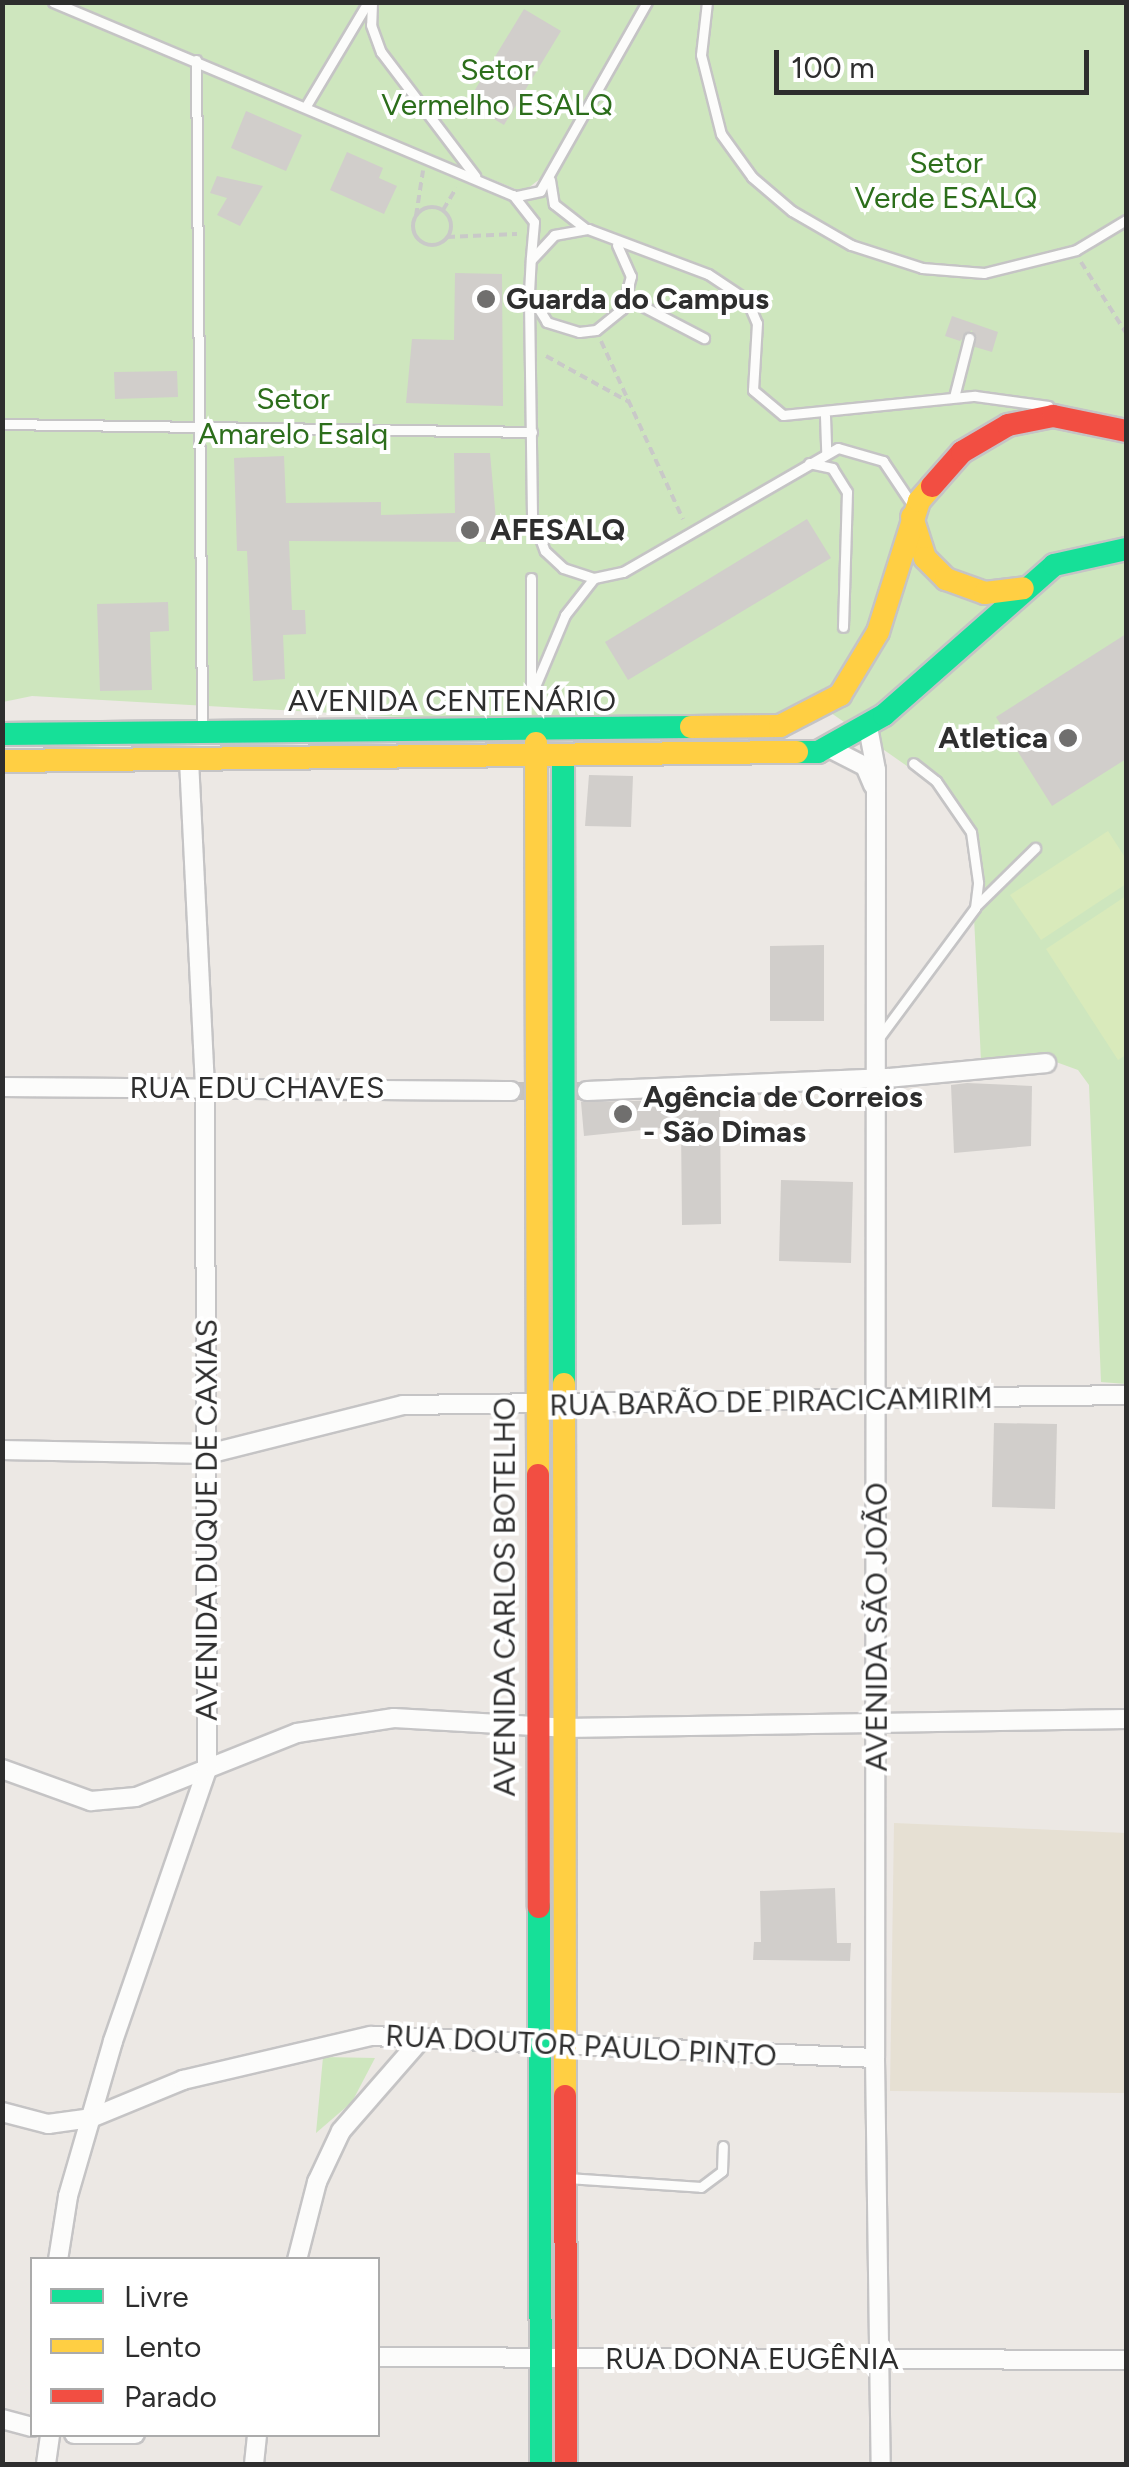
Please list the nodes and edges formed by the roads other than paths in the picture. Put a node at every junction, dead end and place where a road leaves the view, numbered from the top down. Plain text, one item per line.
1 (53, 2) edge
2 (370, 2) edge
3 (648, 2) edge
4 (706, 2) edge
5 (196, 60) junction
6 (306, 106) junction
7 (550, 173) junction
8 (478, 179) junction
9 (513, 195) junction
10 (1126, 220) edge
11 (588, 229) junction
12 (617, 245) junction
13 (528, 276) junction
14 (529, 293) junction
15 (627, 298) junction
16 (704, 338) dead end
17 (969, 338) dead end
18 (954, 397) junction
19 (825, 416) junction
20 (1074, 416) junction
21 (2, 424) edge
22 (197, 428) junction
23 (1126, 431) edge
24 (532, 432) junction
25 (826, 452) junction
26 (806, 463) junction
27 (912, 517) junction
28 (1120, 548) edge
29 (531, 578) dead end
30 (594, 578) junction
31 (1023, 588) junction
32 (843, 627) dead end
33 (868, 727) junction
34 (536, 730) junction
35 (202, 732) junction
36 (2, 734) edge
37 (831, 749) junction
38 (189, 758) junction
39 (562, 758) junction
40 (535, 759) junction
41 (2, 761) edge
42 (913, 763) dead end
43 (875, 790) junction
44 (1035, 848) dead end
45 (975, 908) junction
46 (875, 1040) junction
47 (1046, 1063) dead end
48 (877, 1078) junction
49 (2, 1087) edge
50 (205, 1087) junction
51 (512, 1091) tunnel mouth
52 (587, 1091) tunnel mouth
53 (1126, 1394) edge
54 (878, 1402) junction
55 (564, 1404) junction
56 (536, 1406) junction
57 (2, 1450) edge
58 (208, 1454) junction
59 (1126, 1719) edge
60 (877, 1725) junction
61 (535, 1726) junction
62 (565, 1728) junction
63 (2, 1769) edge
64 (207, 1769) junction
65 (422, 2038) junction
66 (535, 2045) junction
67 (564, 2048) junction
68 (875, 2058) junction
69 (2, 2112) edge
70 (91, 2118) junction
71 (724, 2146) dead end
72 (564, 2178) junction
73 (58, 2257) edge
74 (298, 2257) edge
75 (380, 2356) edge
76 (882, 2357) junction
77 (541, 2360) junction
78 (566, 2360) junction
79 (1126, 2360) edge
80 (2, 2419) edge
81 (30, 2426) edge
82 (50, 2437) edge
83 (257, 2437) edge
84 (46, 2464) edge
85 (254, 2464) edge
86 (541, 2464) edge
87 (566, 2464) edge
88 (881, 2464) edge

1 - 5 lane
2 - 6 lane
2 - 8 lane
3 - 7 lane
4 - 10 lane
5 - 6 lane
5 - 22 lane
6 - 8 lane
7 - 9 lane
7 - 11 lane
8 - 9 lane
9 - 13 lane
11 - 12 lane
11 - 13 lane
12 - 15 lane
12 - 19 lane
13 - 14 lane
14 - 15 lane
14 - 24 lane
15 - 16 lane
17 - 18 lane
18 - 19 lane
18 - 20 lane
19 - 25 lane
20 - 23 main road
20 - 27 main road, AVENIDA CENTENÁRIO
21 - 22 lane
22 - 24 lane
22 - 35 lane
24 - 30 lane
25 - 26 lane
25 - 27 lane
26 - 30 lane
26 - 32 lane
27 - 31 main road
27 - 34 main road, AVENIDA CENTENÁRIO
28 - 31 main road
29 - 30 lane
31 - 33 main road
33 - 37 main road
33 - 43 street, AVENIDA SÃO JOÃO
34 - 35 main road, AVENIDA CENTENÁRIO
34 - 40 main road, AVENIDA CARLOS BOTELHO
35 - 36 main road, AVENIDA CENTENÁRIO
37 - 39 main road, AVENIDA CENTENÁRIO
37 - 43 street
38 - 40 main road, AVENIDA CENTENÁRIO
38 - 41 main road, AVENIDA CENTENÁRIO
38 - 50 street, AVENIDA DUQUE DE CAXIAS
39 - 40 main road, AVENIDA CENTENÁRIO
39 - 55 main road, AVENIDA CARLOS BOTELHO
40 - 56 main road, AVENIDA CARLOS BOTELHO
42 - 45 lane
43 - 46 street, AVENIDA SÃO JOÃO
44 - 45 lane
45 - 46 lane
46 - 48 street, AVENIDA SÃO JOÃO
47 - 48 street
48 - 52 street
48 - 54 street, AVENIDA SÃO JOÃO
49 - 50 street, RUA EDU CHAVES
50 - 51 street, RUA EDU CHAVES
50 - 58 street, AVENIDA DUQUE DE CAXIAS
53 - 54 street, RUA BARÃO DE PIRACICAMIRIM
54 - 55 street, RUA BARÃO DE PIRACICAMIRIM
54 - 60 street, AVENIDA SÃO JOÃO
55 - 56 street, RUA BARÃO DE PIRACICAMIRIM
55 - 62 main road, AVENIDA CARLOS BOTELHO
56 - 58 street, RUA BARÃO DE PIRACICAMIRIM
56 - 61 main road, AVENIDA CARLOS BOTELHO
57 - 58 street, RUA BARÃO DE PIRACICAMIRIM
58 - 64 street, AVENIDA DUQUE DE CAXIAS
59 - 60 street
60 - 62 street
60 - 68 street, AVENIDA SÃO JOÃO
61 - 62 street
61 - 64 street
61 - 66 main road, AVENIDA CARLOS BOTELHO
62 - 67 main road, AVENIDA CARLOS BOTELHO
63 - 64 street
64 - 70 street, AVENIDA DUQUE DE CAXIAS
65 - 66 street, RUA DOUTOR PAULO PINTO
65 - 70 street, RUA DOUTOR PAULO PINTO
65 - 74 street
66 - 67 street, RUA DOUTOR PAULO PINTO
66 - 77 main road, AVENIDA CARLOS BOTELHO
67 - 68 street, RUA DOUTOR PAULO PINTO
67 - 72 main road, AVENIDA CARLOS BOTELHO
68 - 76 street, AVENIDA SÃO JOÃO
69 - 70 street, RUA DOUTOR PAULO PINTO
70 - 73 street, AVENIDA DUQUE DE CAXIAS
71 - 72 lane
72 - 78 main road, AVENIDA CARLOS BOTELHO
75 - 77 street, RUA DONA EUGÊNIA
76 - 78 street, RUA DONA EUGÊNIA
76 - 79 street, RUA DONA EUGÊNIA
76 - 88 street, AVENIDA SÃO JOÃO
77 - 78 street, RUA DONA EUGÊNIA
77 - 86 main road, AVENIDA CARLOS BOTELHO
78 - 87 main road, AVENIDA CARLOS BOTELHO
80 - 81 street
82 - 84 street
83 - 85 street

